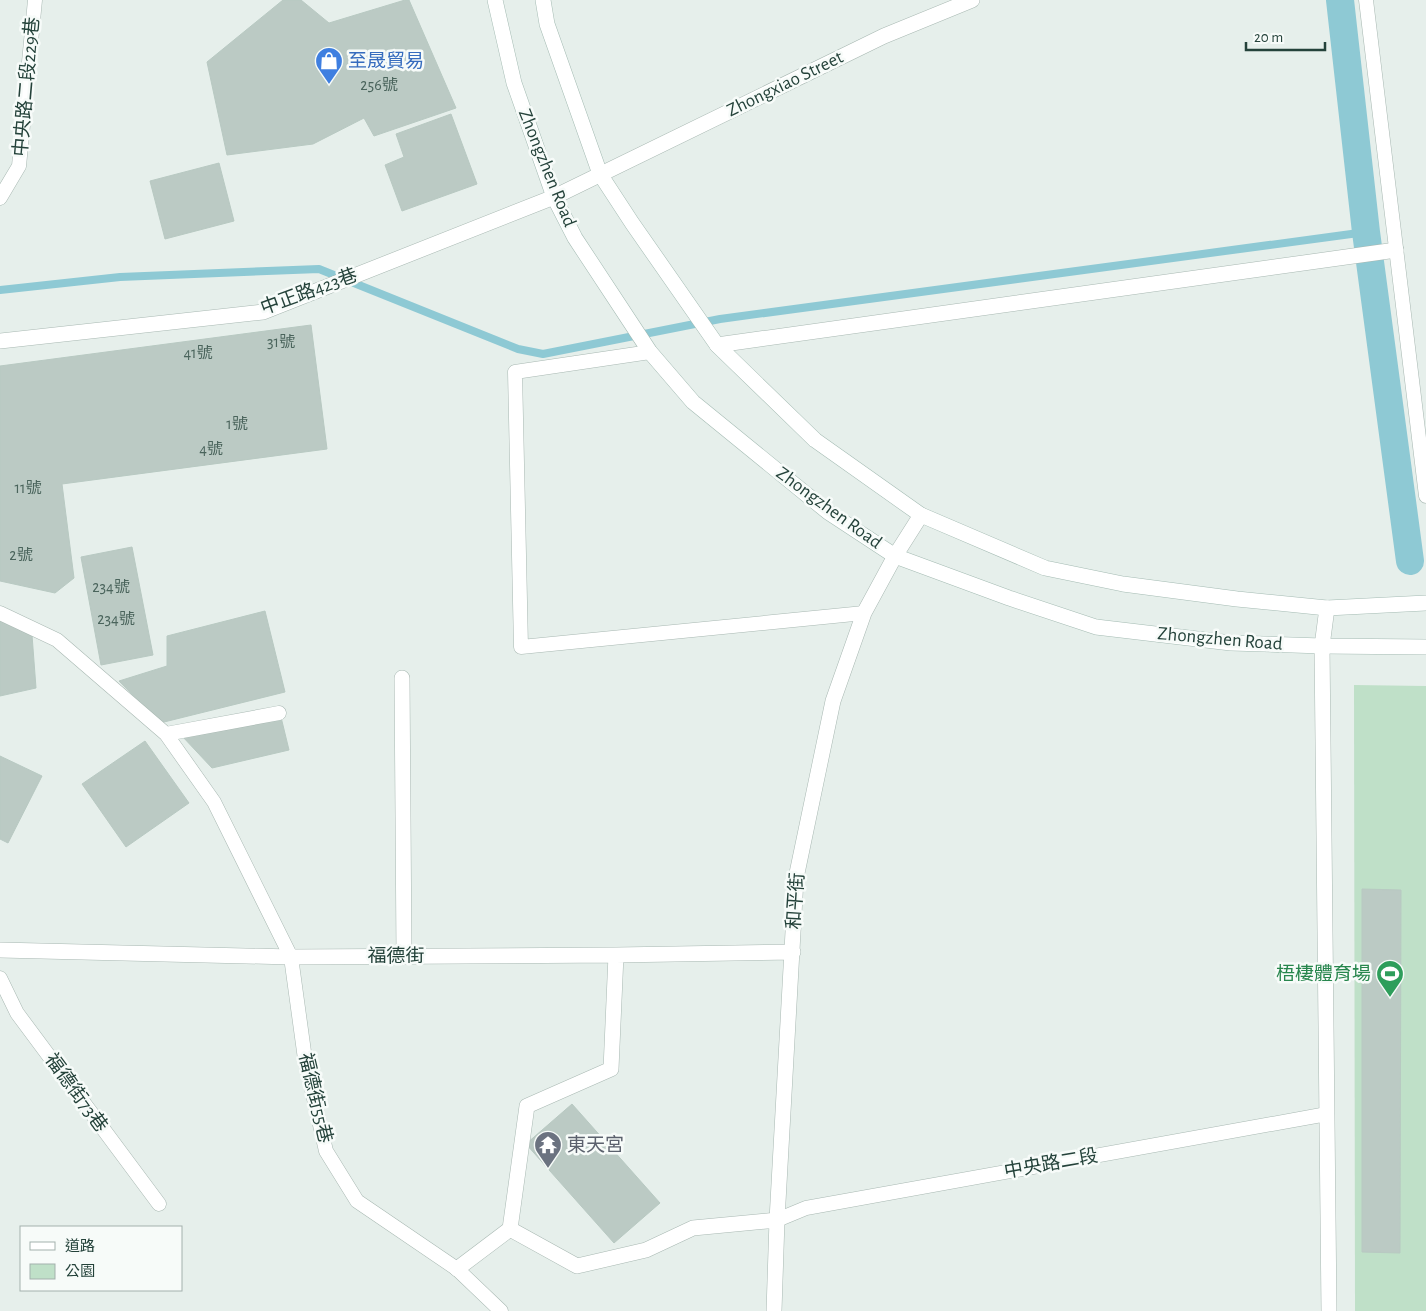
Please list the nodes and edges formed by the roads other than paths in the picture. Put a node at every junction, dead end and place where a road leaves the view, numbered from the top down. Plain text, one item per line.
1 (35, 0) edge
2 (496, 0) edge
3 (544, 0) edge
4 (972, 0) edge
5 (1366, 0) edge
6 (600, 174) junction
7 (554, 197) junction
8 (0, 198) edge
9 (1396, 250) junction
10 (0, 341) edge
11 (716, 345) junction
12 (650, 352) junction
13 (1426, 496) edge
14 (920, 515) junction
15 (895, 556) junction
16 (1426, 603) edge
17 (1327, 608) junction
18 (0, 613) edge
19 (864, 613) junction
20 (1322, 646) junction
21 (1426, 646) edge
22 (402, 678) dead end
23 (279, 713) dead end
24 (166, 734) junction
25 (0, 950) edge
26 (793, 952) junction
27 (404, 955) junction
28 (616, 955) junction
29 (291, 957) junction
30 (0, 978) edge
31 (1327, 1114) junction
32 (159, 1204) dead end
33 (777, 1220) junction
34 (510, 1229) junction
35 (457, 1269) junction
36 (501, 1311) edge
37 (774, 1311) edge
38 (1329, 1311) edge

1 - 8 lane, 中央路二段229巷
2 - 7 street, Zhongzhen Road
3 - 6 street
4 - 6 street, Zhongxiao Street
5 - 9 lane
6 - 7 street, 中正路423巷
6 - 11 street
7 - 10 street, 中正路423巷
7 - 12 street, Zhongzhen Road
9 - 11 street
9 - 13 lane
11 - 14 street
12 - 15 street, Zhongzhen Road
12 - 19 lane
14 - 15 street, 和平街
14 - 17 street
15 - 19 street, 和平街
15 - 20 street, Zhongzhen Road
16 - 17 street
17 - 20 street
18 - 24 lane, 福德街55巷
19 - 26 street, 和平街
20 - 21 street, Zhongzhen Road
20 - 31 street
22 - 27 street
23 - 24 lane
24 - 29 lane, 福德街55巷
25 - 29 street, 福德街
26 - 28 street, 福德街
26 - 33 street, 和平街
27 - 28 street, 福德街
27 - 29 street, 福德街
28 - 34 street
29 - 35 lane, 福德街55巷
30 - 32 lane, 福德街73巷
31 - 33 lane, 中央路二段
31 - 38 street
33 - 34 street
33 - 37 street, 和平街
34 - 35 street
35 - 36 lane

